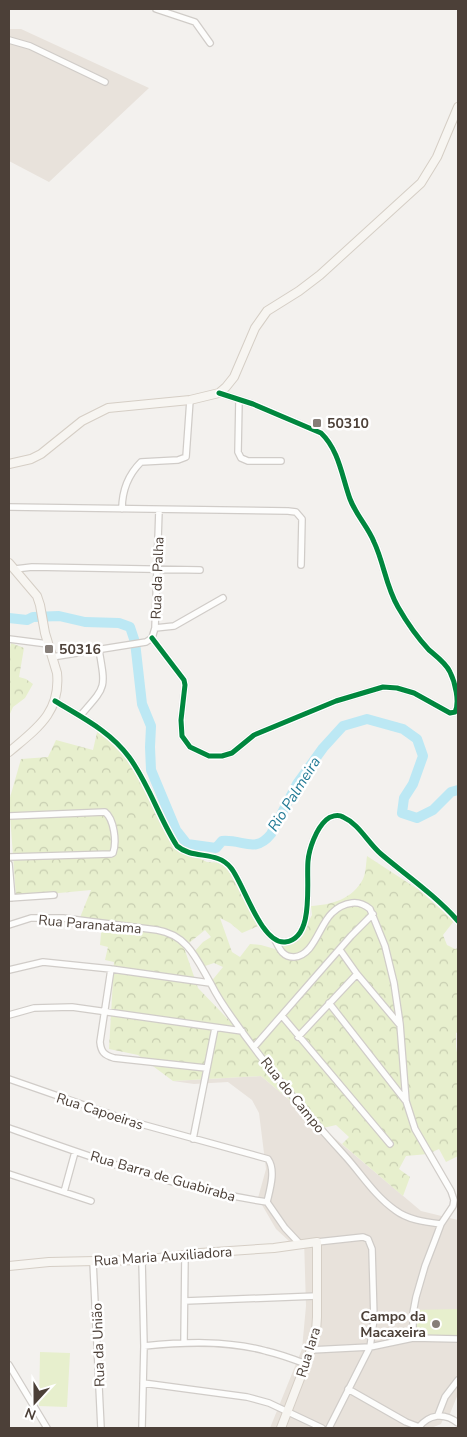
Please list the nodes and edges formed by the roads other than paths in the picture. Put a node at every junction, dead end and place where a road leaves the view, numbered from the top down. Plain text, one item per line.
1 (156, 9) edge
2 (9, 40) edge
3 (210, 43) dead end
4 (105, 82) dead end
5 (458, 107) edge
6 (218, 393) junction
7 (190, 400) junction
8 (239, 400) junction
9 (281, 461) dead end
10 (9, 464) edge
11 (9, 507) edge
12 (122, 509) junction
13 (159, 510) junction
14 (9, 563) edge
15 (300, 565) dead end
16 (157, 568) junction
17 (15, 570) junction
18 (200, 570) dead end
19 (223, 598) dead end
20 (155, 628) junction
21 (9, 638) edge
22 (152, 638) junction
23 (48, 644) junction
24 (99, 650) junction
25 (52, 657) junction
26 (55, 701) junction
27 (80, 716) junction
28 (9, 752) edge
29 (9, 816) edge
30 (9, 857) edge
31 (9, 864) edge
32 (54, 895) dead end
33 (10, 898) edge
34 (373, 914) junction
35 (458, 921) edge
36 (9, 925) edge
37 (172, 934) joint
38 (275, 940) junction
39 (340, 950) junction
40 (111, 969) junction
41 (9, 970) edge
42 (357, 974) junction
43 (210, 983) junction
44 (329, 1003) junction
45 (105, 1011) junction
46 (9, 1015) edge
47 (282, 1016) junction
48 (400, 1024) junction
49 (215, 1028) junction
50 (242, 1031) junction
51 (298, 1037) junction
52 (254, 1047) junction
53 (206, 1068) junction
54 (9, 1079) edge
55 (406, 1101) junction
56 (9, 1128) edge
57 (193, 1139) junction
58 (390, 1144) dead end
59 (75, 1152) junction
60 (9, 1174) edge
61 (64, 1192) junction
62 (91, 1201) dead end
63 (267, 1202) junction
64 (441, 1224) junction
65 (317, 1242) junction
66 (300, 1244) junction
67 (184, 1256) junction
68 (142, 1260) junction
69 (93, 1262) junction
70 (9, 1266) edge
71 (317, 1296) junction
72 (185, 1301) junction
73 (413, 1338) junction
74 (458, 1339) edge
75 (184, 1343) junction
76 (144, 1346) junction
77 (370, 1347) junction
78 (311, 1350) junction
79 (306, 1364) junction
80 (9, 1365) edge
81 (458, 1380) edge
82 (143, 1383) junction
83 (348, 1389) junction
84 (288, 1411) junction
85 (438, 1415) junction
86 (458, 1422) edge
87 (47, 1428) edge
88 (101, 1428) edge
89 (142, 1428) edge
90 (281, 1428) edge
91 (322, 1428) edge
92 (329, 1428) edge
93 (418, 1428) edge

1 - 3 street
2 - 4 street
5 - 6 street
6 - 7 street
6 - 8 street
7 - 10 street
7 - 12 street
8 - 9 street
8 - 22 street
11 - 12 street
12 - 13 street
13 - 15 street
13 - 16 street, Rua da Palha
14 - 17 street
16 - 17 street
16 - 18 street
16 - 20 street, Rua da Palha
17 - 23 street
19 - 20 street
20 - 22 street, Rua da Palha
21 - 23 street
22 - 24 street, Rua da Palha
23 - 25 street
24 - 25 street
24 - 27 street
25 - 26 street
26 - 27 street
26 - 28 street
27 - 38 street
29 - 30 street
31 - 33 street
32 - 33 street
34 - 38 street
34 - 39 street
34 - 48 street
35 - 38 street
36 - 37 street, Rua Paranatama
37 - 43 street, Rua do Campo
39 - 42 street
39 - 47 street
40 - 41 street
40 - 43 street
40 - 45 street
42 - 44 street
42 - 48 street
43 - 50 street, Rua do Campo
44 - 51 street
44 - 55 street
45 - 46 street
45 - 49 street
45 - 53 street
47 - 51 street
47 - 52 street
48 - 55 street
49 - 50 street
49 - 53 street
50 - 52 street, Rua do Campo
51 - 58 street
52 - 64 street, Rua do Campo
53 - 57 street
54 - 57 street, Rua Capoeiras
55 - 64 street
56 - 59 street, Rua Barra de Guabiraba
57 - 63 street, Rua Capoeiras
59 - 61 street
59 - 63 street, Rua Barra de Guabiraba
60 - 61 street
61 - 62 street
63 - 66 street
64 - 73 street
65 - 66 street, Rua Maria Auxiliadora
65 - 71 street, Rua Iara
65 - 77 street
66 - 67 street, Rua Maria Auxiliadora
67 - 68 street, Rua Maria Auxiliadora
67 - 72 street
68 - 69 street, Rua Maria Auxiliadora
68 - 76 street
69 - 70 street, Rua Maria Auxiliadora
69 - 88 street, Rua da União
71 - 72 street
71 - 78 street, Rua Iara
72 - 75 street
73 - 74 street
73 - 77 street
75 - 76 street
75 - 79 street
76 - 82 street
77 - 78 street
77 - 83 street
78 - 79 street, Rua Iara
79 - 84 street, Rua Iara
80 - 87 street
81 - 85 street
82 - 84 street
82 - 89 street
83 - 92 street
83 - 93 street
84 - 90 street, Rua Iara
84 - 91 street
85 - 86 street
85 - 93 street

